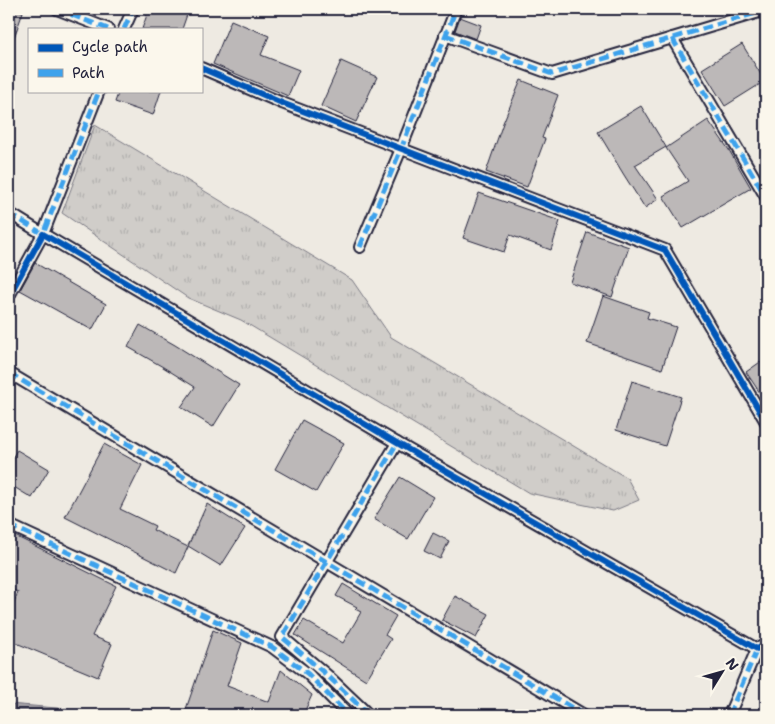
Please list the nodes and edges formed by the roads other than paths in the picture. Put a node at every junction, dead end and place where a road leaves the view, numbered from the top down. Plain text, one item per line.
1 (57, 9) edge
2 (133, 9) edge
3 (456, 9) edge
4 (766, 10) edge
5 (105, 28) edge
6 (124, 28) edge
7 (446, 35) junction
8 (672, 38) junction
9 (202, 68) edge
10 (99, 92) edge
11 (401, 149) junction
12 (766, 197) edge
13 (9, 213) edge
14 (43, 234) junction
15 (360, 247) dead end
16 (9, 296) edge
17 (9, 373) edge
18 (766, 422) edge
19 (397, 443) junction
20 (9, 525) edge
21 (326, 562) junction
22 (761, 647) edge
23 (348, 715) edge
24 (369, 715) edge
25 (584, 715) edge
26 (729, 715) edge

1 - 5 street
2 - 6 street
3 - 7 street
4 - 8 street
7 - 8 street
7 - 11 street
8 - 12 street
9 - 11 street
10 - 14 street
11 - 15 street
11 - 18 street
13 - 14 street
14 - 16 street
14 - 19 street
17 - 21 street
19 - 21 street
19 - 22 street
20 - 23 street
21 - 24 street
21 - 25 street
22 - 26 street

